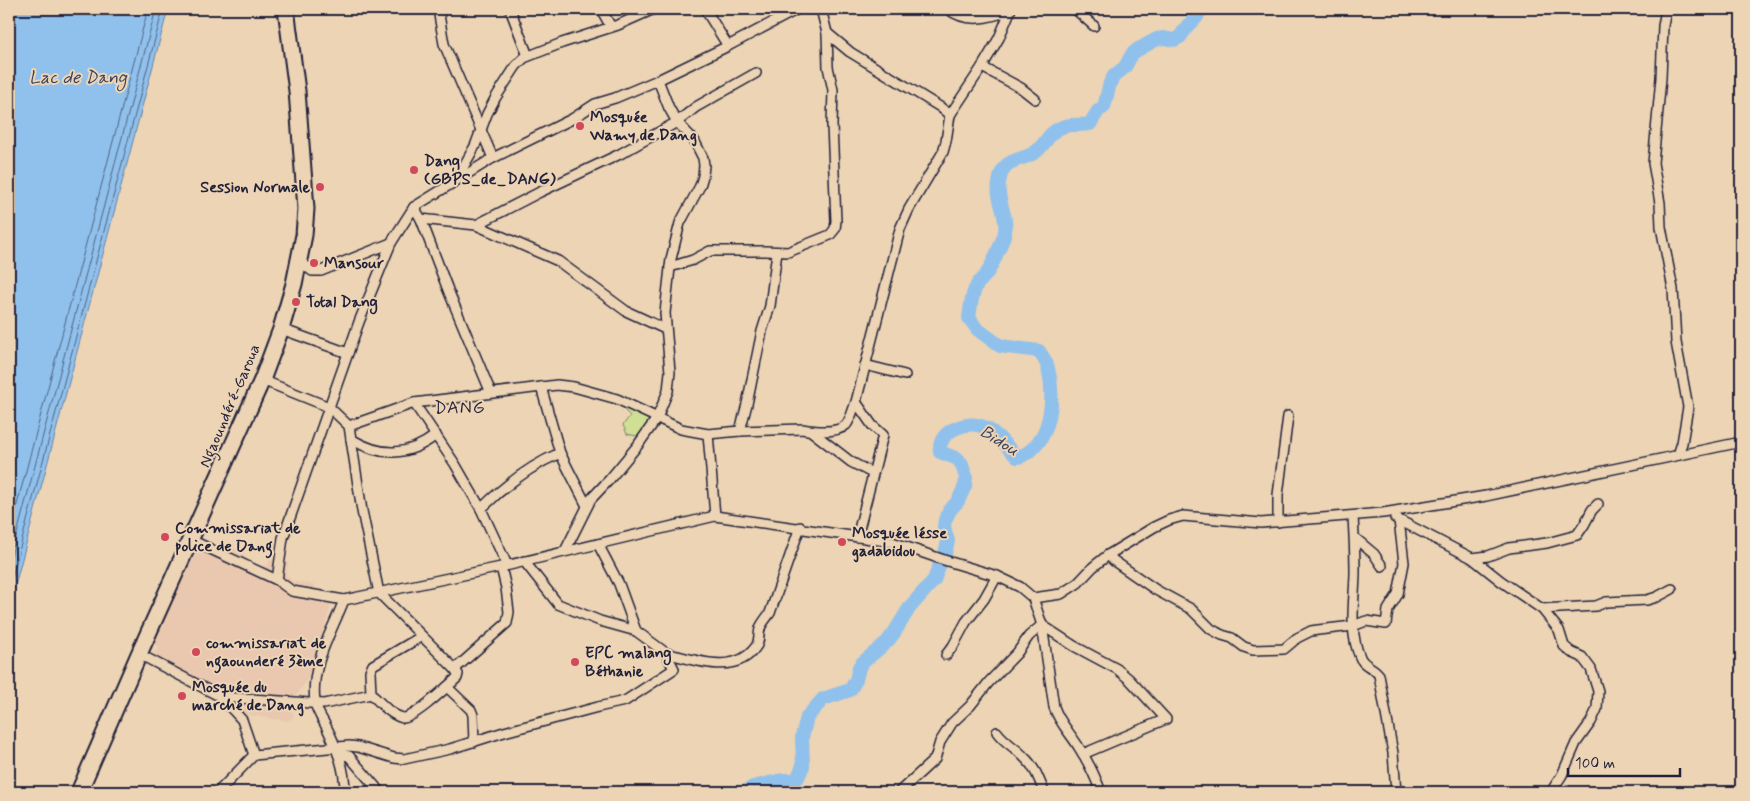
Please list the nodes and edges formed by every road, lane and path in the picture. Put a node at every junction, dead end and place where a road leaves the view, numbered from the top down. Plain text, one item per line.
1 (286, 9) edge
2 (438, 9) edge
3 (510, 9) edge
4 (601, 9) edge
5 (654, 9) edge
6 (705, 9) edge
7 (798, 9) edge
8 (821, 9) edge
9 (948, 9) edge
10 (1075, 9) edge
11 (1666, 9) edge
12 (1011, 10) edge
13 (1094, 26) dead end
14 (611, 27) junction
15 (827, 33) junction
16 (728, 46) junction
17 (528, 56) junction
18 (982, 67) junction
19 (756, 74) dead end
20 (658, 80) junction
21 (1035, 99) dead end
22 (950, 115) junction
23 (677, 122) junction
24 (481, 131) junction
25 (493, 158) junction
26 (455, 183) junction
27 (414, 206) junction
28 (421, 219) junction
29 (476, 224) junction
30 (391, 243) junction
31 (777, 252) junction
32 (299, 260) junction
33 (670, 266) junction
34 (281, 329) junction
35 (665, 329) junction
36 (348, 353) junction
37 (865, 365) junction
38 (905, 375) dead end
39 (262, 380) junction
40 (540, 387) junction
41 (491, 394) junction
42 (856, 402) junction
43 (414, 403) junction
44 (329, 407) junction
45 (1288, 416) dead end
46 (657, 418) junction
47 (349, 426) junction
48 (740, 431) junction
49 (812, 431) junction
50 (708, 434) junction
51 (436, 435) junction
52 (351, 439) junction
53 (1741, 442) edge
54 (560, 453) junction
55 (1678, 455) junction
56 (872, 473) junction
57 (1598, 504) dead end
58 (587, 506) junction
59 (481, 509) junction
60 (1383, 513) junction
61 (715, 516) junction
62 (1353, 516) junction
63 (1399, 520) junction
64 (1278, 522) junction
65 (800, 527) junction
66 (857, 537) junction
67 (1355, 538) junction
68 (191, 540) junction
69 (598, 544) junction
70 (565, 551) junction
71 (1108, 555) junction
72 (1472, 558) junction
73 (524, 561) junction
74 (504, 566) junction
75 (1382, 566) dead end
76 (997, 576) junction
77 (277, 580) junction
78 (1672, 589) dead end
79 (379, 593) junction
80 (1033, 598) junction
81 (344, 600) junction
82 (1542, 609) junction
83 (1042, 625) junction
84 (1354, 626) junction
85 (636, 631) junction
86 (422, 636) junction
87 (666, 653) junction
88 (139, 654) junction
89 (946, 655) dead end
90 (455, 669) junction
91 (447, 687) junction
92 (371, 694) junction
93 (221, 697) junction
94 (314, 704) junction
95 (997, 732) dead end
96 (474, 742) junction
97 (337, 750) junction
98 (1083, 754) junction
99 (254, 755) junction
100 (78, 792) edge
101 (218, 792) edge
102 (344, 792) edge
103 (380, 792) edge
104 (899, 792) edge
105 (1044, 792) edge
106 (1101, 792) edge
107 (1396, 792) edge
108 (1552, 792) edge

1 - 32 highway, Ngaoundéré-Garoua
2 - 24 street
3 - 17 street
4 - 14 street
5 - 14 street
6 - 16 street
7 - 16 street
8 - 15 street
9 - 12 street
10 - 13 street
11 - 55 street
12 - 18 street
14 - 17 street
15 - 22 street
15 - 31 street
16 - 20 street
17 - 24 street
18 - 21 street
18 - 22 street
19 - 23 street
20 - 23 street
20 - 25 street
22 - 37 street
23 - 29 street
23 - 33 street
24 - 25 street
24 - 26 street
25 - 26 street
26 - 27 street
27 - 28 street
27 - 30 street
28 - 29 street
28 - 41 street
29 - 35 street
30 - 32 street
30 - 36 street
31 - 33 street
31 - 48 street
32 - 34 highway, Ngaoundéré-Garoua
33 - 35 street
34 - 36 street
34 - 39 highway, Ngaoundéré-Garoua
35 - 46 street
36 - 44 street
37 - 38 street
37 - 42 street
39 - 44 street
39 - 68 highway, Ngaoundéré-Garoua
40 - 41 street
40 - 46 street
40 - 54 street
41 - 43 street
42 - 49 street
42 - 56 street
43 - 47 street
43 - 51 street
44 - 47 street
44 - 77 street
45 - 64 street
46 - 50 street
46 - 58 street
47 - 52 street
48 - 49 street
48 - 50 street
49 - 56 street
50 - 61 street
51 - 52 street
51 - 59 street
52 - 79 street
53 - 55 street
54 - 58 street
54 - 59 street
55 - 60 street
56 - 66 street
57 - 72 street
58 - 70 street
59 - 74 street
60 - 62 street
60 - 63 street
61 - 65 street
61 - 69 street
62 - 64 street
62 - 67 street
63 - 72 street
63 - 84 street
64 - 71 street
65 - 66 street
65 - 87 street
66 - 76 street
67 - 75 street
67 - 84 street
68 - 77 street
68 - 88 highway, Ngaoundéré-Garoua
69 - 70 street
69 - 85 street
70 - 73 street
71 - 80 street
71 - 84 street
72 - 82 street
73 - 74 street
73 - 85 street
74 - 79 street
74 - 90 street
76 - 80 street
76 - 89 street
77 - 81 street
78 - 82 street
79 - 81 street
79 - 86 street
80 - 83 street
81 - 94 street
82 - 108 street
83 - 98 street
83 - 98 street
83 - 104 street
84 - 107 street
85 - 87 street
86 - 90 street
86 - 92 street
87 - 96 street
88 - 93 street
88 - 100 highway, Ngaoundéré-Garoua
90 - 91 street
91 - 92 street
91 - 96 street
92 - 94 street
93 - 94 street
93 - 99 street
94 - 97 street
95 - 105 street
96 - 97 street
97 - 99 street
97 - 102 street
97 - 103 street
98 - 106 street
99 - 101 street

